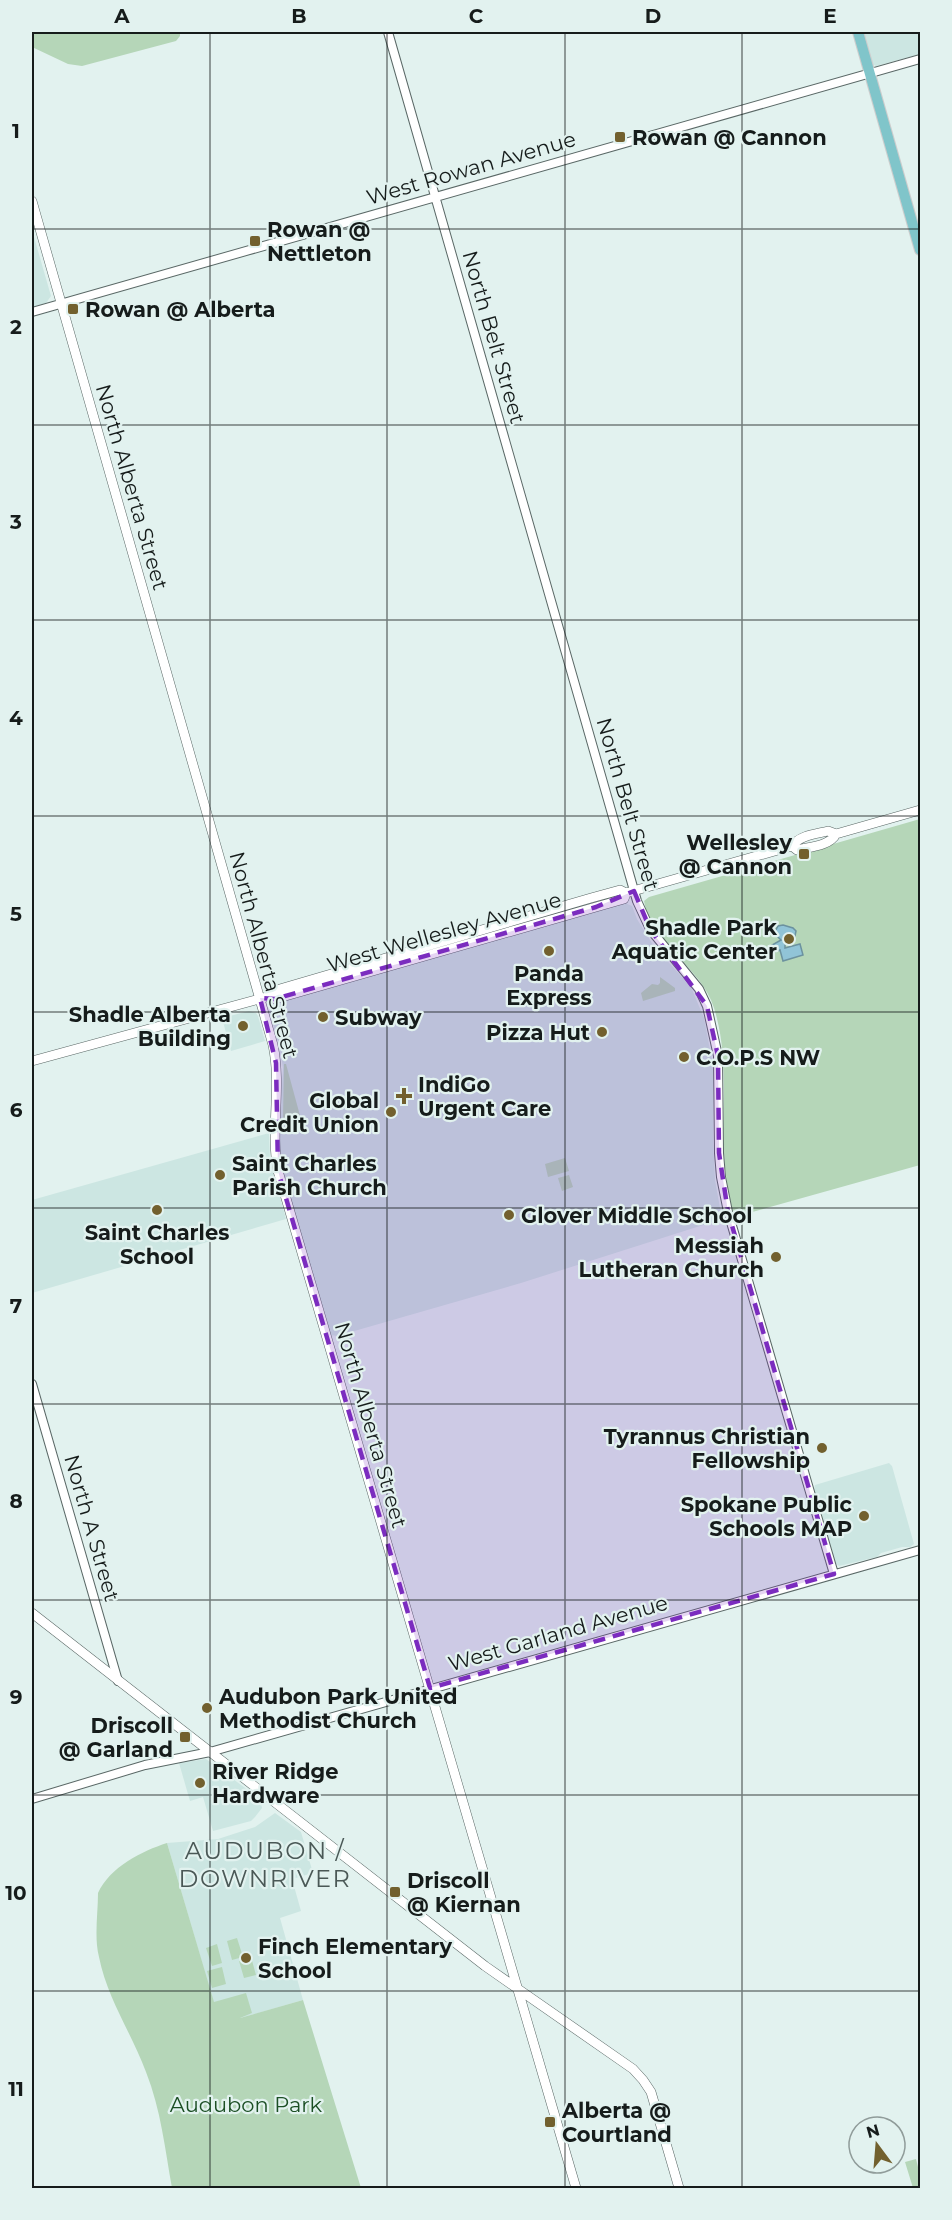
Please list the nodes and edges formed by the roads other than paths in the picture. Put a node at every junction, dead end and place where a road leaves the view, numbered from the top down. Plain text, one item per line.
1 (388, 32) edge
2 (858, 32) edge
3 (921, 59) edge
4 (870, 73) junction
5 (435, 197) junction
6 (32, 201) edge
7 (921, 250) edge
8 (61, 304) junction
9 (32, 312) edge
10 (921, 810) edge
11 (630, 892) junction
12 (429, 945) junction
13 (380, 959) junction
14 (404, 962) junction
15 (265, 997) junction
16 (32, 1061) edge
17 (32, 1384) edge
18 (921, 1550) edge
19 (834, 1574) junction
20 (32, 1613) edge
21 (118, 1681) junction
22 (430, 1688) junction
23 (210, 1752) junction
24 (32, 1799) edge
25 (510, 1963) junction
26 (485, 1966) junction
27 (518, 1989) junction
28 (546, 2008) junction
29 (529, 2026) junction
30 (576, 2188) edge
31 (679, 2188) edge

1 - 5 street, North Belt Street
2 - 4 main road
3 - 4 street, West Rowan Avenue
4 - 5 street, West Rowan Avenue
4 - 7 main road
5 - 8 street, West Rowan Avenue
5 - 11 street, North Belt Street
6 - 8 main road, North Alberta Street
8 - 9 street, West Rowan Avenue
8 - 15 main road, North Alberta Street
10 - 11 main road, West Wellesley Avenue
11 - 12 main road, West Wellesley Avenue
11 - 14 main road, West Wellesley Avenue
11 - 19 street, North Belt Street
12 - 13 main road, West Wellesley Avenue
12 - 14 main road
13 - 14 main road
13 - 15 main road, West Wellesley Avenue
14 - 15 main road, West Wellesley Avenue
15 - 16 main road, West Wellesley Avenue
15 - 22 main road, North Alberta Street
17 - 21 street, North A Street
18 - 19 street, West Garland Avenue
19 - 22 street, West Garland Avenue
20 - 21 main road
21 - 23 main road
22 - 23 street, West Garland Avenue
22 - 25 main road, North Alberta Street
23 - 24 street, West Garland Avenue
23 - 26 main road
25 - 27 main road, North Alberta Street
25 - 28 main road, North Alberta Street
26 - 27 main road
26 - 29 main road
27 - 28 main road
27 - 29 main road, North Alberta Street
28 - 31 main road
29 - 30 main road, North Alberta Street

